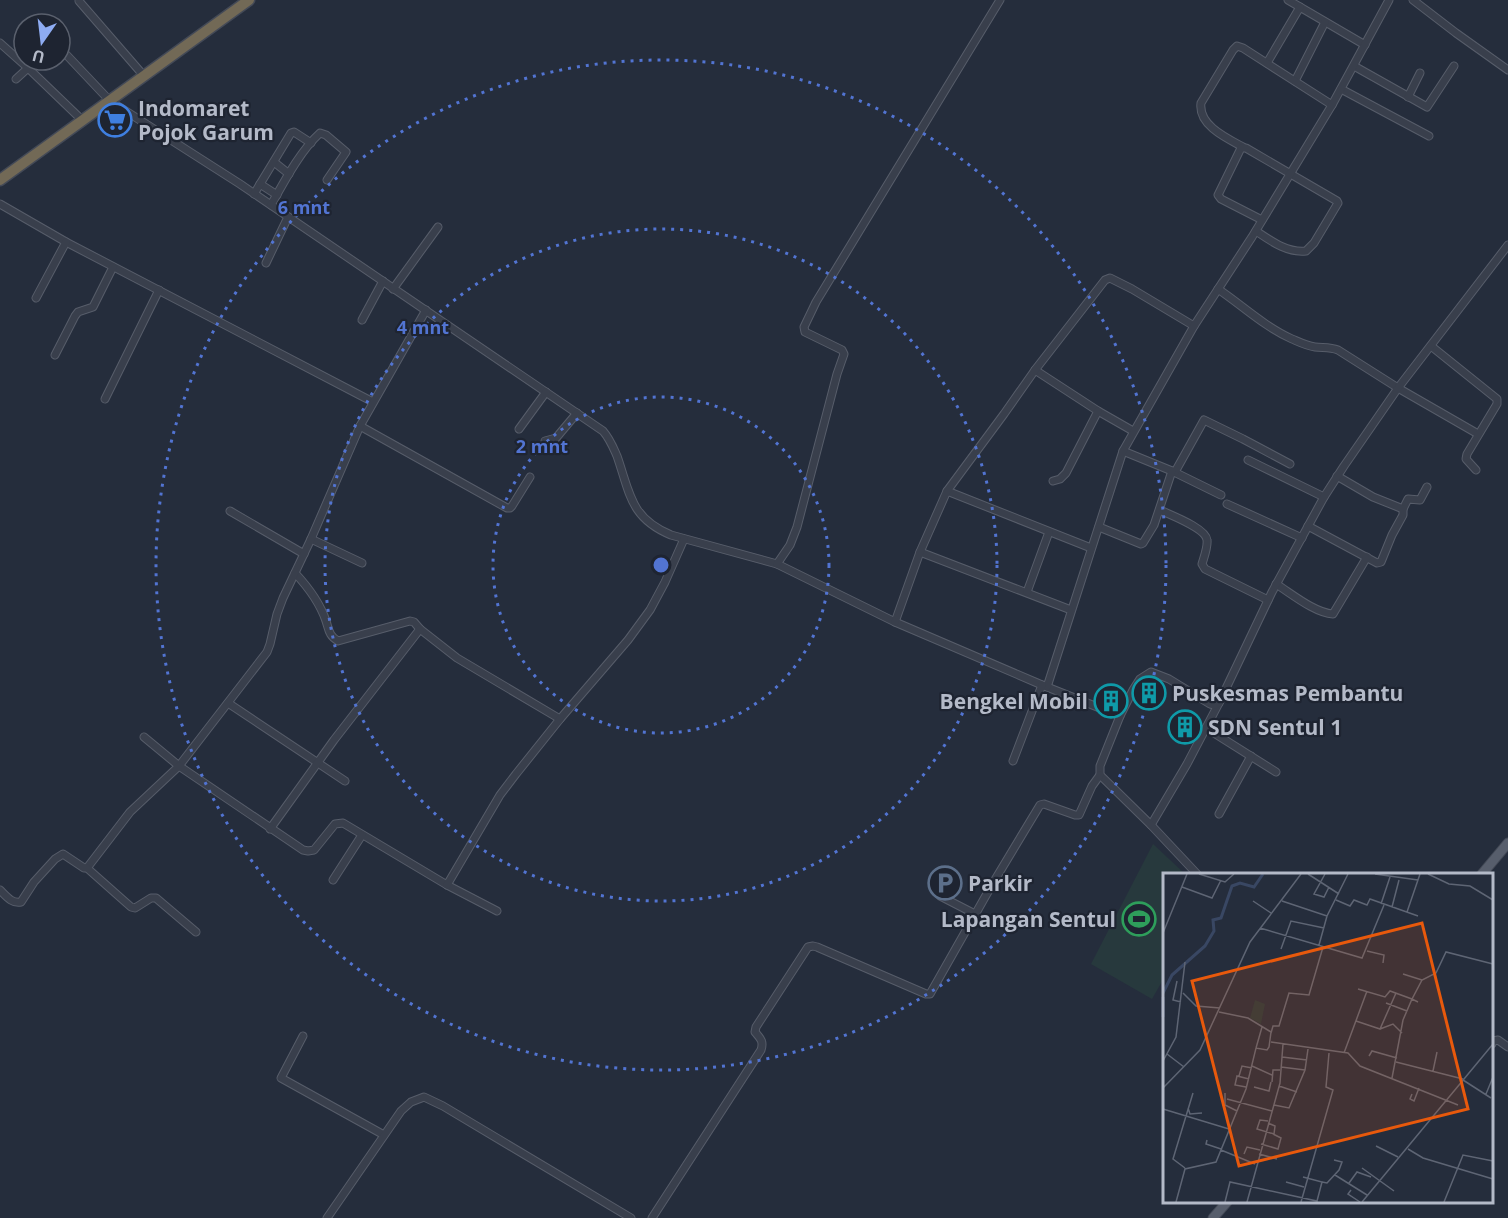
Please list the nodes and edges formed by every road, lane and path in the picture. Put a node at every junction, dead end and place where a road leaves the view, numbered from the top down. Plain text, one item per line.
1 (249, 0) edge
2 (1000, 0) edge
3 (1288, 0) edge
4 (1389, 0) edge
5 (1413, 0) edge
6 (79, 1) edge
7 (1300, 7) junction
8 (1325, 22) junction
9 (0, 43) edge
10 (1365, 45) junction
11 (12, 54) edge
12 (72, 61) edge
13 (1267, 63) junction
14 (1354, 66) junction
15 (1454, 66) dead end
16 (1506, 69) edge
17 (23, 72) edge
18 (32, 72) edge
19 (1420, 74) dead end
20 (144, 76) junction
21 (15, 79) dead end
22 (1295, 81) junction
23 (1341, 89) junction
24 (1408, 97) junction
25 (110, 101) junction
26 (1332, 105) junction
27 (82, 120) junction
28 (1429, 136) dead end
29 (311, 143) junction
30 (1242, 147) junction
31 (274, 162) junction
32 (289, 174) junction
33 (1291, 174) junction
34 (0, 180) edge
35 (327, 180) dead end
36 (260, 184) junction
37 (254, 194) junction
38 (277, 195) junction
39 (0, 204) edge
40 (271, 205) junction
41 (288, 218) junction
42 (1262, 220) junction
43 (438, 227) dead end
44 (1256, 231) junction
45 (66, 242) junction
46 (1508, 247) edge
47 (266, 263) dead end
48 (113, 267) junction
49 (383, 281) junction
50 (393, 289) junction
51 (1218, 289) junction
52 (159, 290) junction
53 (36, 298) dead end
54 (426, 310) junction
55 (362, 320) dead end
56 (1194, 326) junction
57 (1431, 346) junction
58 (55, 355) dead end
59 (1035, 370) junction
60 (1398, 388) junction
61 (546, 392) junction
62 (105, 399) dead end
63 (373, 402) junction
64 (1098, 411) junction
65 (577, 413) junction
66 (360, 426) junction
67 (519, 429) dead end
68 (1132, 431) junction
69 (1478, 434) junction
70 (545, 441) dead end
71 (1122, 451) junction
72 (1248, 460) dead end
73 (1290, 464) dead end
74 (1174, 471) junction
75 (1476, 471) dead end
76 (1337, 476) junction
77 (530, 477) dead end
78 (1053, 481) dead end
79 (1427, 488) dead end
80 (946, 491) junction
81 (1221, 495) dead end
82 (1324, 497) junction
83 (1227, 504) dead end
84 (1160, 510) junction
85 (1403, 510) junction
86 (230, 511) dead end
87 (1308, 526) junction
88 (1099, 527) junction
89 (1049, 532) junction
90 (1302, 538) junction
91 (311, 539) junction
92 (684, 539) junction
93 (1091, 548) junction
94 (920, 552) junction
95 (304, 554) junction
96 (1366, 557) junction
97 (362, 563) dead end
98 (777, 564) junction
99 (295, 573) junction
100 (1276, 584) junction
101 (1027, 592) junction
102 (1268, 600) junction
103 (1071, 609) junction
104 (895, 622) junction
105 (420, 629) junction
106 (1045, 686) junction
107 (228, 703) junction
108 (1219, 703) junction
109 (1120, 716) junction
110 (560, 719) junction
111 (1206, 728) junction
112 (144, 738) dead end
113 (1251, 756) junction
114 (1013, 761) dead end
115 (318, 763) junction
116 (179, 766) junction
117 (1276, 772) dead end
118 (1100, 775) junction
119 (345, 781) dead end
120 (1219, 814) dead end
121 (1152, 825) junction
122 (270, 829) junction
123 (362, 835) junction
124 (1508, 843) edge
125 (87, 868) junction
126 (1196, 873) edge
127 (1483, 873) edge
128 (333, 880) dead end
129 (447, 885) junction
130 (0, 890) edge
131 (940, 896) dead end
132 (497, 911) dead end
133 (975, 914) junction
134 (196, 932) dead end
135 (303, 1036) dead end
136 (1493, 1041) edge
137 (1508, 1047) edge
138 (384, 1135) junction
139 (1226, 1203) edge
140 (327, 1218) edge
141 (631, 1218) edge
142 (652, 1218) edge
143 (1214, 1218) edge

1 - 20 highway
2 - 98 street
3 - 7 street
4 - 10 street
5 - 16 street
6 - 20 street
7 - 8 street
7 - 13 street
8 - 10 street
8 - 22 street
9 - 11 street
10 - 14 street
12 - 25 street
13 - 22 street
13 - 30 street
14 - 23 street
14 - 24 street
15 - 24 street
17 - 21 street
18 - 27 street
19 - 24 street
20 - 25 highway
22 - 26 street
23 - 26 street
23 - 28 street
25 - 27 highway
25 - 37 street
26 - 33 street
27 - 34 highway
29 - 31 street
29 - 32 street
29 - 35 street
30 - 33 street
30 - 42 street
31 - 32 street
31 - 36 street
32 - 38 street
33 - 42 street
33 - 44 street
36 - 37 street
36 - 38 street
37 - 40 street
38 - 40 street
39 - 45 street
40 - 41 street
41 - 47 street
41 - 49 street
42 - 44 street
43 - 50 street
44 - 51 street
45 - 48 street
45 - 53 street
46 - 57 street
48 - 52 street
48 - 58 street
49 - 50 street
49 - 55 street
50 - 54 street
51 - 56 street
51 - 60 street
52 - 62 street
52 - 63 street
54 - 61 street
54 - 63 street
56 - 59 street
56 - 68 street
57 - 60 street
57 - 69 street
59 - 64 street
59 - 80 street
60 - 69 street
60 - 76 street
61 - 65 street
61 - 67 street
63 - 66 street
64 - 68 street
64 - 78 street
65 - 70 street
65 - 92 street
66 - 77 street
66 - 91 street
68 - 71 street
69 - 75 street
71 - 74 street
71 - 88 street
72 - 82 street
73 - 74 street
74 - 81 street
74 - 84 street
76 - 82 street
76 - 85 street
79 - 85 street
80 - 89 street
80 - 94 street
82 - 87 street
83 - 90 street
84 - 88 street
84 - 102 street
85 - 96 street
86 - 95 street
87 - 90 street
87 - 96 street
88 - 93 street
89 - 93 street
89 - 101 street
90 - 100 street
91 - 95 street
91 - 97 street
92 - 98 street
92 - 110 street
93 - 103 street
94 - 101 street
94 - 104 street
95 - 99 street
96 - 100 street
98 - 104 street
99 - 105 street
99 - 107 street
100 - 102 street
101 - 103 street
102 - 108 street
103 - 106 street
104 - 106 street
105 - 110 street
105 - 115 street
106 - 109 street
106 - 114 street
107 - 115 street
107 - 116 street
108 - 109 street
108 - 111 street
109 - 118 street
110 - 129 street
111 - 113 street
111 - 121 street
112 - 116 street
113 - 117 street
113 - 120 street
115 - 119 street
115 - 122 street
116 - 122 street
116 - 125 street
118 - 121 street
118 - 133 street
121 - 126 street
122 - 123 street
123 - 128 street
123 - 129 street
124 - 127 main road
125 - 130 street
125 - 134 street
129 - 132 street
131 - 133 street
133 - 142 street
135 - 138 street
136 - 137 street
138 - 140 street
138 - 141 street
139 - 143 main road

